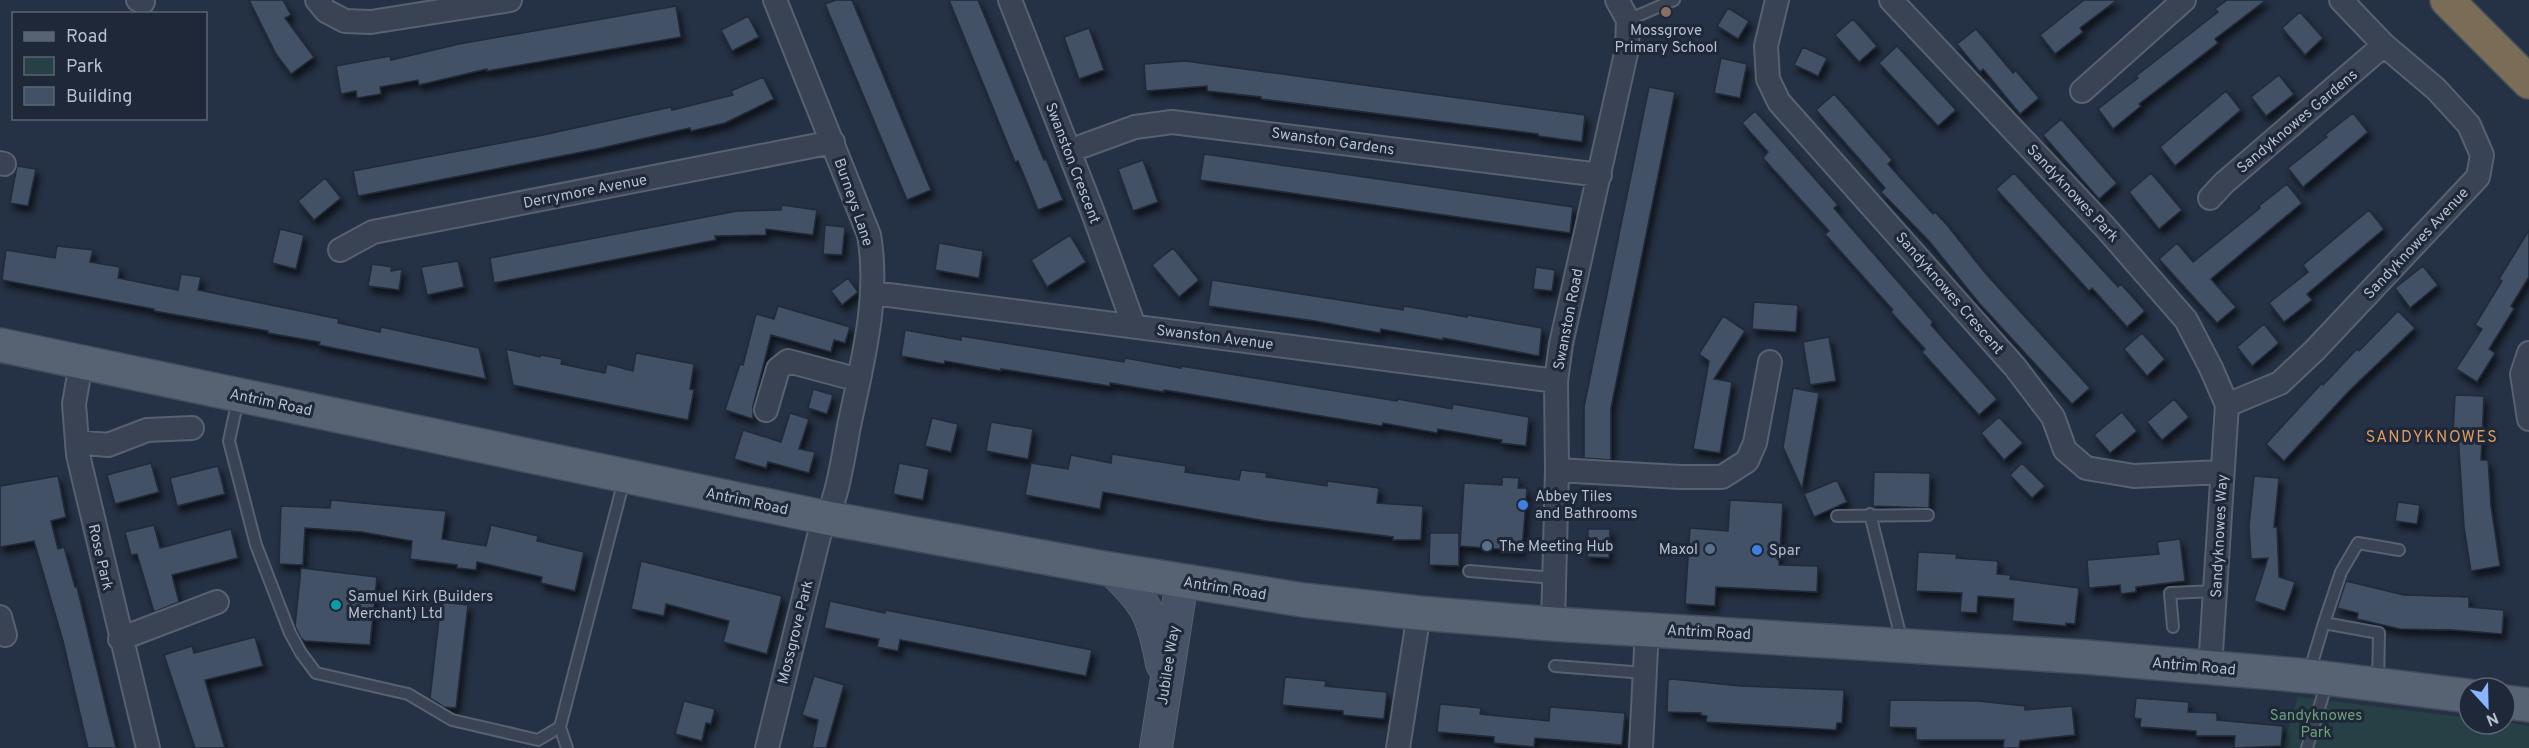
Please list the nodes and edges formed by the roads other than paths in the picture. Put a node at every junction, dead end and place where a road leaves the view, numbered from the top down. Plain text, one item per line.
1 (316, 0) edge
2 (510, 0) edge
3 (775, 0) edge
4 (1010, 0) edge
5 (1617, 0) edge
6 (1674, 0) edge
7 (1777, 0) edge
8 (1891, 0) edge
9 (2184, 0) edge
10 (2342, 0) edge
11 (2447, 0) edge
12 (1628, 20) junction
13 (2384, 45) junction
14 (2529, 82) edge
15 (2082, 91) dead end
16 (833, 142) junction
17 (1068, 151) junction
18 (1600, 175) junction
19 (2210, 198) dead end
20 (340, 250) dead end
21 (873, 293) junction
22 (1134, 326) junction
23 (0, 345) edge
24 (2529, 353) edge
25 (1770, 362) dead end
26 (81, 363) junction
27 (859, 380) junction
28 (1556, 381) junction
29 (238, 396) junction
30 (2227, 405) junction
31 (766, 410) dead end
32 (2529, 419) edge
33 (192, 428) dead end
34 (77, 442) junction
35 (1557, 470) junction
36 (2223, 472) junction
37 (625, 476) junction
38 (1870, 514) junction
39 (1929, 515) dead end
40 (1837, 516) dead end
41 (828, 518) junction
42 (2398, 550) dead end
43 (1111, 569) junction
44 (1469, 571) dead end
45 (1554, 578) junction
46 (1182, 581) junction
47 (2216, 591) junction
48 (218, 602) dead end
49 (1419, 613) junction
50 (2324, 623) junction
51 (1553, 624) junction
52 (2173, 627) dead end
53 (1647, 629) junction
54 (120, 639) junction
55 (1902, 644) junction
56 (1555, 666) dead end
57 (2210, 668) junction
58 (1645, 673) junction
59 (2318, 677) junction
60 (1166, 682) junction
61 (2378, 685) junction
62 (2457, 695) edge
63 (560, 727) junction
64 (148, 748) edge
65 (567, 748) edge
66 (767, 748) edge
67 (1156, 748) edge
68 (1398, 748) edge
69 (1641, 748) edge
70 (2307, 748) edge

1 - 2 street
3 - 16 street, Burneys Lane
4 - 17 street, Swanston Crescent
5 - 12 street
6 - 12 lane
7 - 36 street, Sandyknowes Crescent
8 - 30 street, Sandyknowes Park
9 - 15 street
10 - 13 street, Sandyknowes Avenue
11 - 14 highway
12 - 18 street, Swanston Road
13 - 19 street, Sandyknowes Gardens
13 - 30 street, Sandyknowes Avenue
16 - 20 street, Derrymore Avenue
16 - 21 street, Burneys Lane
17 - 18 street, Swanston Gardens
17 - 22 street, Swanston Crescent
18 - 28 street, Swanston Road
21 - 22 street, Swanston Avenue
21 - 27 street, Burneys Lane
22 - 28 street, Swanston Avenue
23 - 26 main road, Antrim Road
24 - 32 street
25 - 35 street
26 - 29 main road, Antrim Road
26 - 34 street, Rose Park
27 - 31 street
27 - 41 street, Burneys Lane
28 - 35 street, Swanston Road
29 - 37 main road, Antrim Road
29 - 63 lane
30 - 36 street, Sandyknowes Way
33 - 34 street
34 - 54 street, Rose Park
35 - 45 street, Swanston Road
36 - 47 street, Sandyknowes Way
37 - 41 main road, Antrim Road
37 - 63 lane
38 - 39 lane
38 - 40 lane
38 - 55 lane
41 - 43 main road, Antrim Road
41 - 66 street, Mossgrove Park
42 - 50 lane
43 - 46 main road, Antrim Road
43 - 60 street
44 - 45 lane
45 - 51 street, Swanston Road
46 - 49 main road, Antrim Road
46 - 60 street, Jubilee Way
47 - 52 lane
47 - 57 street, Sandyknowes Way
48 - 54 street
49 - 51 main road, Antrim Road
49 - 68 street
50 - 59 lane
50 - 61 lane
51 - 53 main road, Antrim Road
53 - 55 main road, Antrim Road
53 - 58 street
54 - 64 street, Rose Park
55 - 57 main road, Antrim Road
56 - 58 lane
57 - 59 main road, Antrim Road
58 - 69 street
59 - 61 main road, Antrim Road
59 - 70 lane
60 - 67 street, Jubilee Way
61 - 62 main road, Antrim Road
63 - 65 lane

